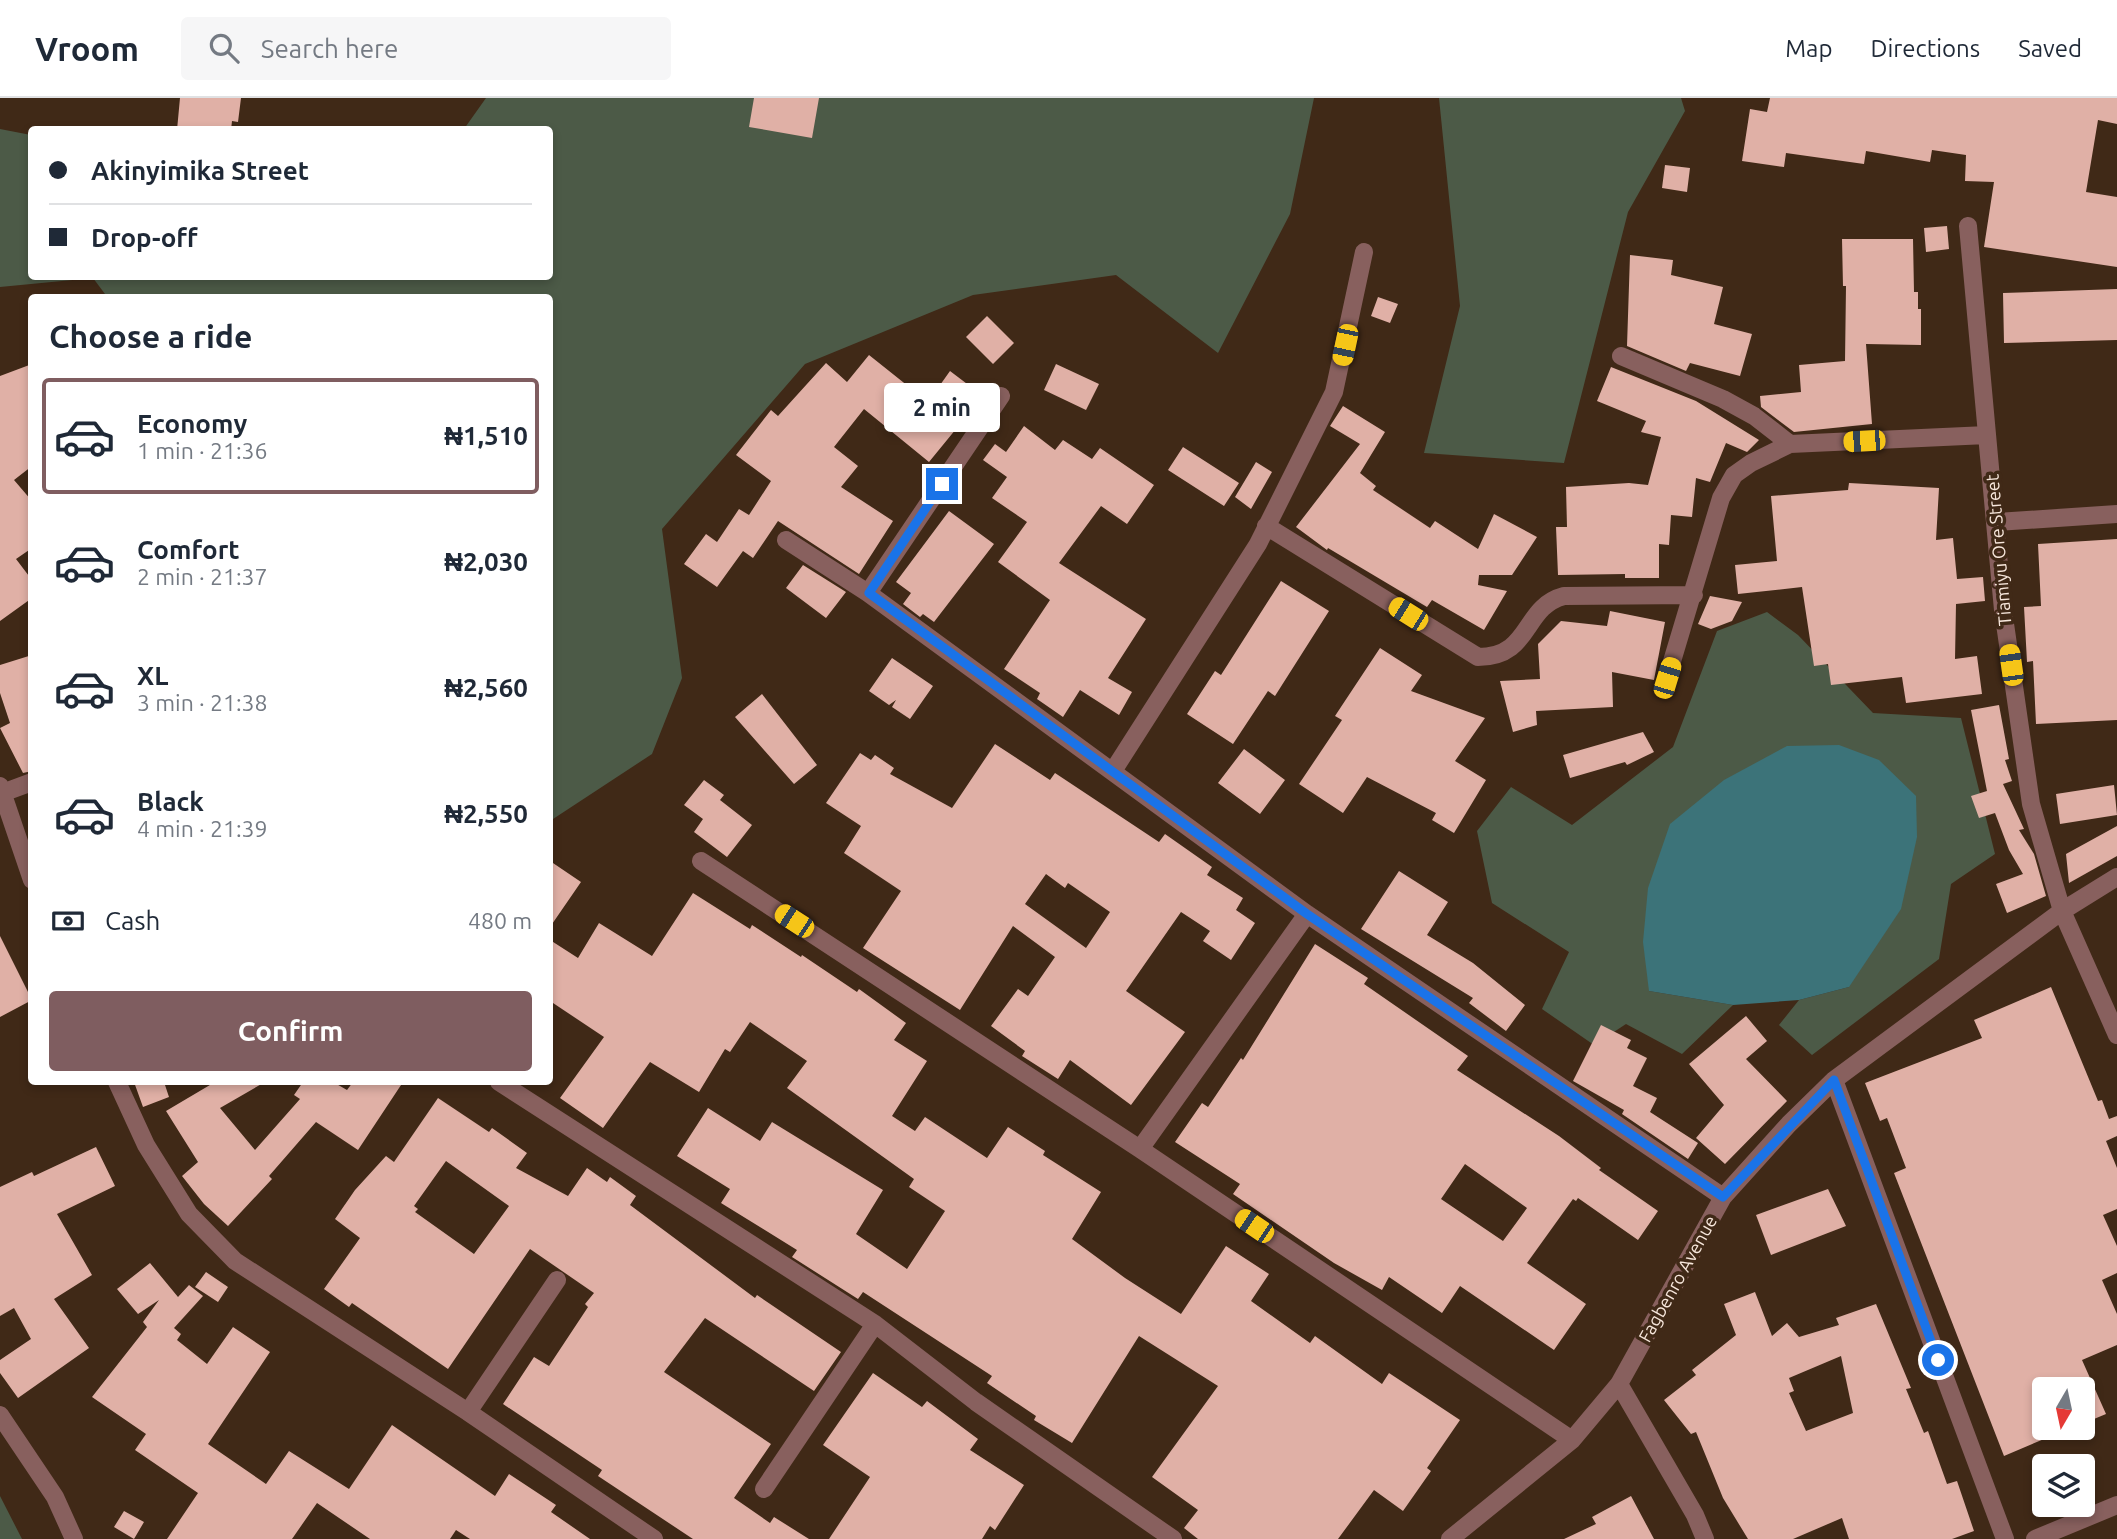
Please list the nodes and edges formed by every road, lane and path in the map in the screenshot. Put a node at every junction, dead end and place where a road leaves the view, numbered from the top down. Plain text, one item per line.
1 (1968, 226) dead end
2 (1364, 252) dead end
3 (1621, 356) dead end
4 (1001, 396) dead end
5 (1987, 435) junction
6 (1790, 444) junction
7 (2117, 514) edge
8 (1997, 522) junction
9 (1266, 526) junction
10 (786, 540) dead end
11 (869, 593) junction
12 (1694, 595) junction
13 (1667, 678) dead end
14 (1113, 771) junction
15 (28, 783) edge
16 (1, 790) edge
17 (702, 861) dead end
18 (28, 868) edge
19 (2117, 877) edge
20 (2062, 911) junction
21 (1307, 914) junction
22 (2117, 1035) edge
23 (1834, 1080) junction
24 (118, 1085) edge
25 (504, 1085) edge
26 (1140, 1149) junction
27 (1723, 1197) junction
28 (557, 1280) dead end
29 (875, 1324) junction
30 (1619, 1384) junction
31 (468, 1412) junction
32 (0, 1415) edge
33 (1572, 1440) junction
34 (764, 1489) dead end
35 (2117, 1505) edge
36 (74, 1539) edge
37 (654, 1539) edge
38 (1173, 1539) edge
39 (1450, 1539) edge
40 (1705, 1539) edge
41 (2005, 1539) edge
42 (2035, 1539) edge

1 - 5 street, Tiamiyu Ore Street
2 - 9 street
3 - 6 street
4 - 11 street
5 - 6 street
5 - 8 street, Tiamiyu Ore Street
6 - 12 street
7 - 8 street
8 - 20 street, Tiamiyu Ore Street
9 - 12 street
9 - 14 street
10 - 11 street
11 - 14 street
12 - 13 street
14 - 21 street
15 - 16 street
16 - 18 street
17 - 26 street
19 - 20 street, Fagbenro Avenue
20 - 22 street, Tiamiyu Ore Street
20 - 23 street, Fagbenro Avenue
21 - 26 street
21 - 27 street
23 - 27 street, Fagbenro Avenue
23 - 41 street
24 - 31 street
25 - 29 street
26 - 33 street
27 - 30 street, Fagbenro Avenue
28 - 31 street
29 - 34 street
29 - 38 street
30 - 33 street, Fagbenro Avenue
30 - 40 street
31 - 37 street
32 - 36 street
33 - 39 street, Fagbenro Avenue
35 - 42 street

